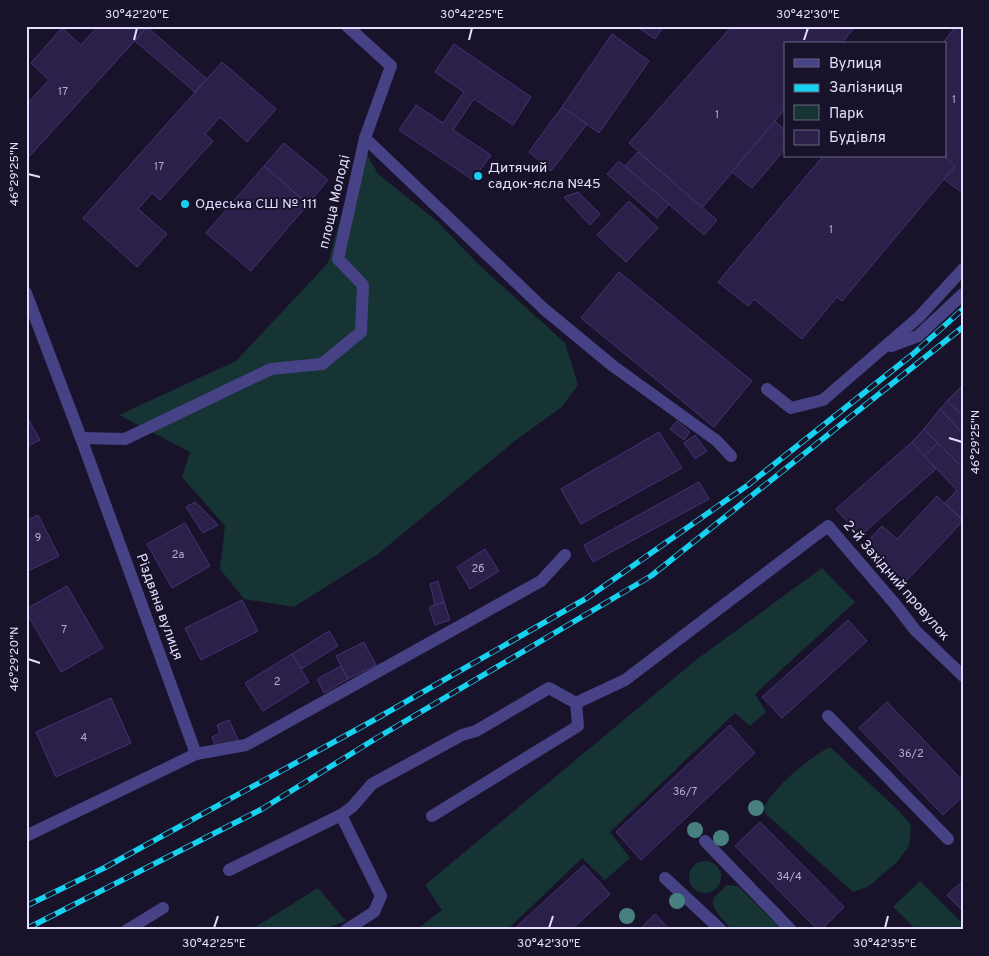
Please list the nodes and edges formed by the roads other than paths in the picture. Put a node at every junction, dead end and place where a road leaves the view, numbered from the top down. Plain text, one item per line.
1 (347, 26) edge
2 (365, 138) junction
3 (963, 269) edge
4 (26, 293) edge
5 (963, 294) edge
6 (882, 349) junction
7 (767, 389) dead end
8 (81, 438) junction
9 (731, 456) dead end
10 (565, 555) dead end
11 (963, 676) edge
12 (576, 703) junction
13 (828, 716) dead end
14 (196, 754) junction
15 (341, 815) junction
16 (432, 816) dead end
17 (26, 836) edge
18 (948, 839) dead end
19 (705, 841) dead end
20 (229, 870) dead end
21 (665, 878) dead end
22 (163, 908) dead end
23 (128, 930) edge
24 (346, 930) edge
25 (721, 930) edge
26 (791, 930) edge

1 - 2 street, площа Молоді
2 - 8 street, площа Молоді
2 - 9 street
3 - 6 street
4 - 8 street, Різдвяна вулиця
5 - 6 street
6 - 7 street
8 - 14 street, Різдвяна вулиця
10 - 14 street
11 - 12 street, 2-й Західний провулок
12 - 15 street
12 - 16 street
13 - 18 street
14 - 17 street
15 - 20 street
15 - 24 street
19 - 26 street
21 - 25 street
22 - 23 street

